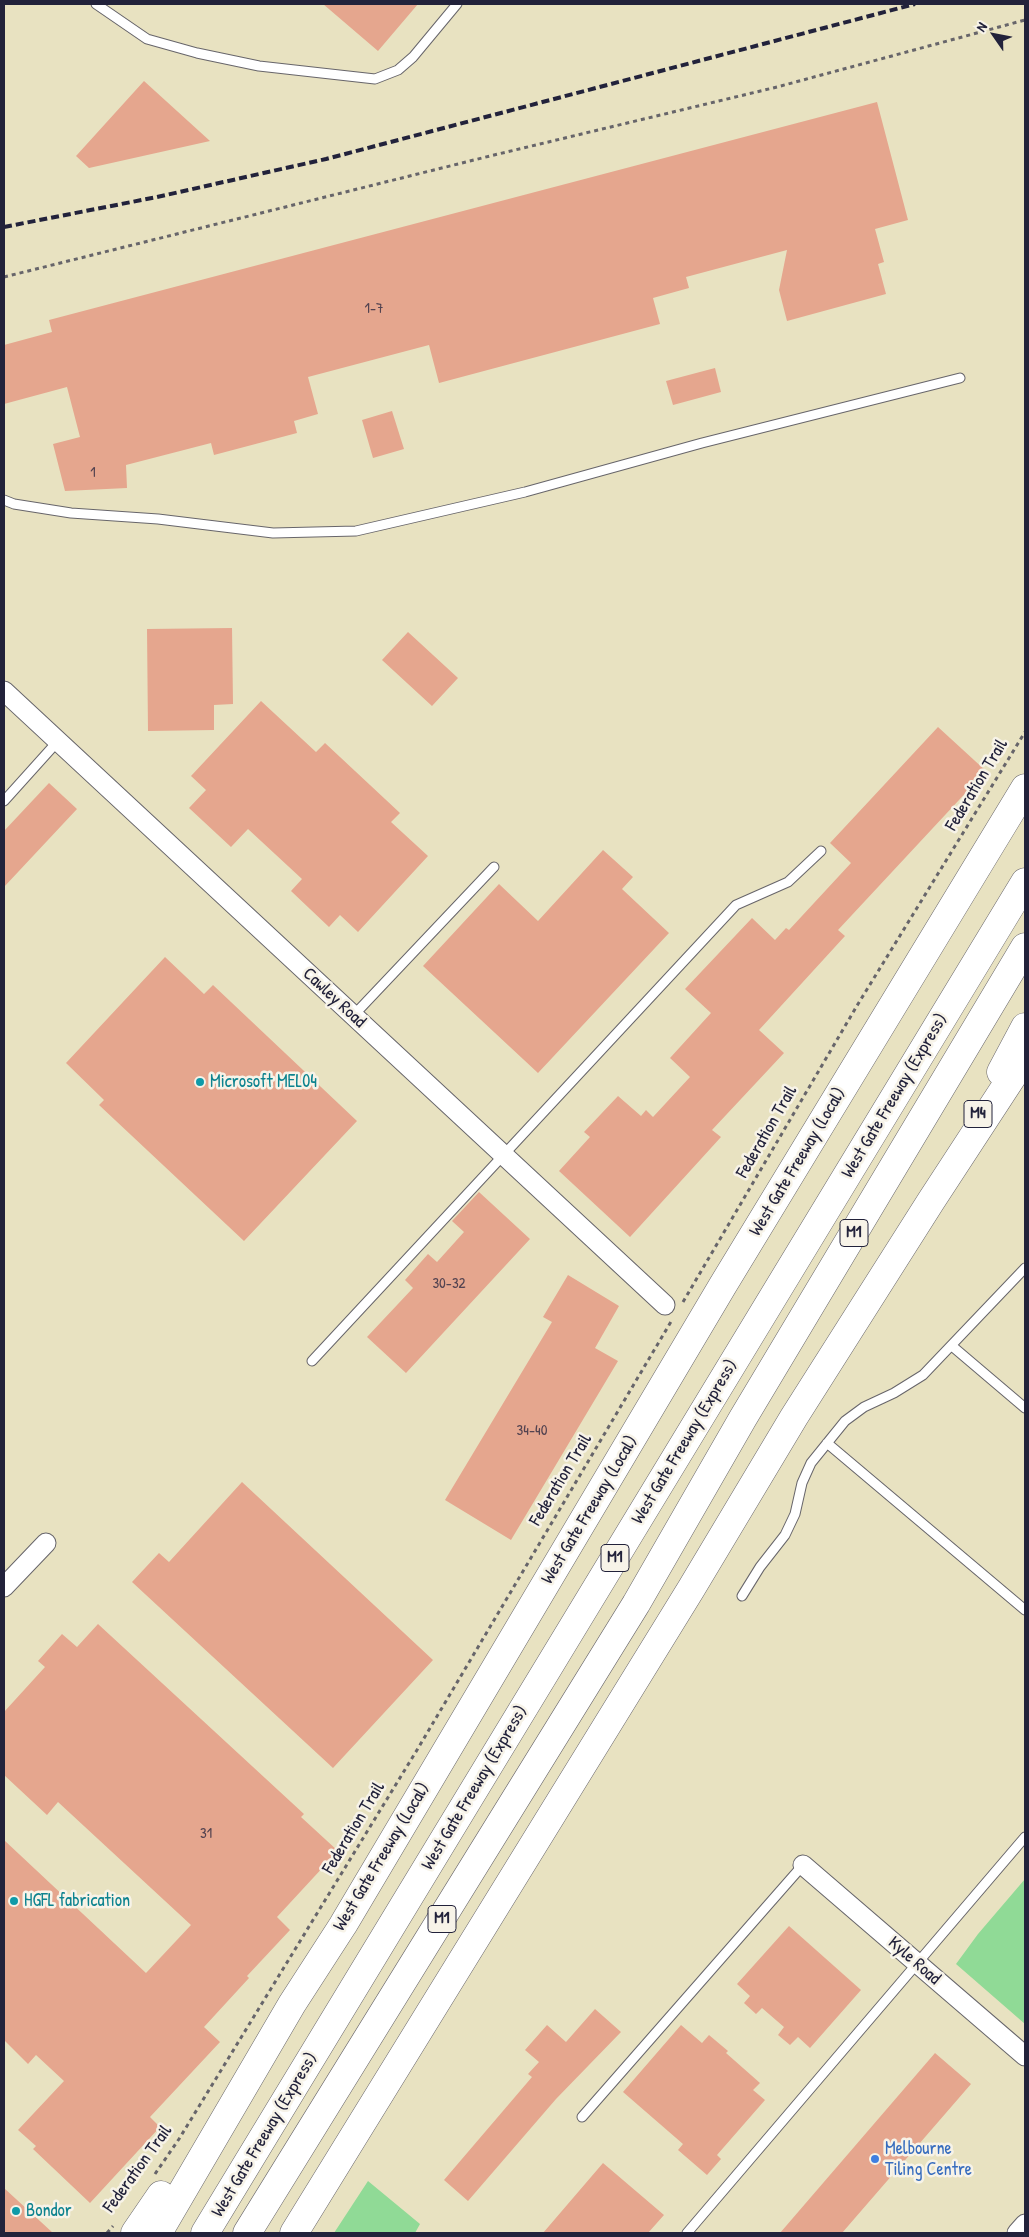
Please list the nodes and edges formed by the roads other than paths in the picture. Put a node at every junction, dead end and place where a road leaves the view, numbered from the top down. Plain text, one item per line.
1 (96, 4) edge
2 (457, 4) edge
3 (960, 378) dead end
4 (4, 500) edge
5 (4, 691) edge
6 (58, 741) junction
7 (1025, 788) edge
8 (4, 801) edge
9 (822, 851) dead end
10 (494, 867) dead end
11 (1025, 882) edge
12 (1025, 947) edge
13 (353, 1016) junction
14 (1025, 1027) edge
15 (1025, 1057) edge
16 (504, 1155) junction
17 (931, 1200) junction
18 (1025, 1268) edge
19 (673, 1309) road end
20 (952, 1346) junction
21 (312, 1361) dead end
22 (1025, 1408) edge
23 (827, 1443) junction
24 (46, 1542) dead end
25 (4, 1587) edge
26 (742, 1596) dead end
27 (1025, 1610) edge
28 (1025, 1836) edge
29 (803, 1865) joint
30 (917, 1963) junction
31 (292, 2004) junction
32 (1025, 2056) edge
33 (582, 2117) dead end
34 (1025, 2224) edge
35 (127, 2227) edge
36 (158, 2233) edge
37 (205, 2233) edge
38 (247, 2233) edge
39 (294, 2233) edge
40 (688, 2233) edge
41 (1017, 2233) edge

1 - 2 lane
3 - 4 lane
5 - 6 street, Cawley Road
6 - 8 lane
6 - 13 street, Cawley Road
7 - 31 highway, West Gate Freeway (Local)
9 - 16 lane
10 - 13 lane
11 - 37 highway, West Gate Freeway (Express) / M1
12 - 38 highway, West Gate Freeway (Express) / M1
13 - 16 street, Cawley Road
14 - 17 highway, M4
15 - 17 highway, M1
16 - 19 street, Cawley Road
16 - 21 lane
17 - 39 highway, M1
18 - 20 lane
20 - 22 lane
20 - 23 lane
23 - 26 lane
23 - 27 lane
24 - 25 street
28 - 30 lane
29 - 30 street, Kyle Road
29 - 33 lane
30 - 32 street, Kyle Road
30 - 40 lane
31 - 35 highway
31 - 36 highway, West Gate Freeway (Local)
34 - 41 street

